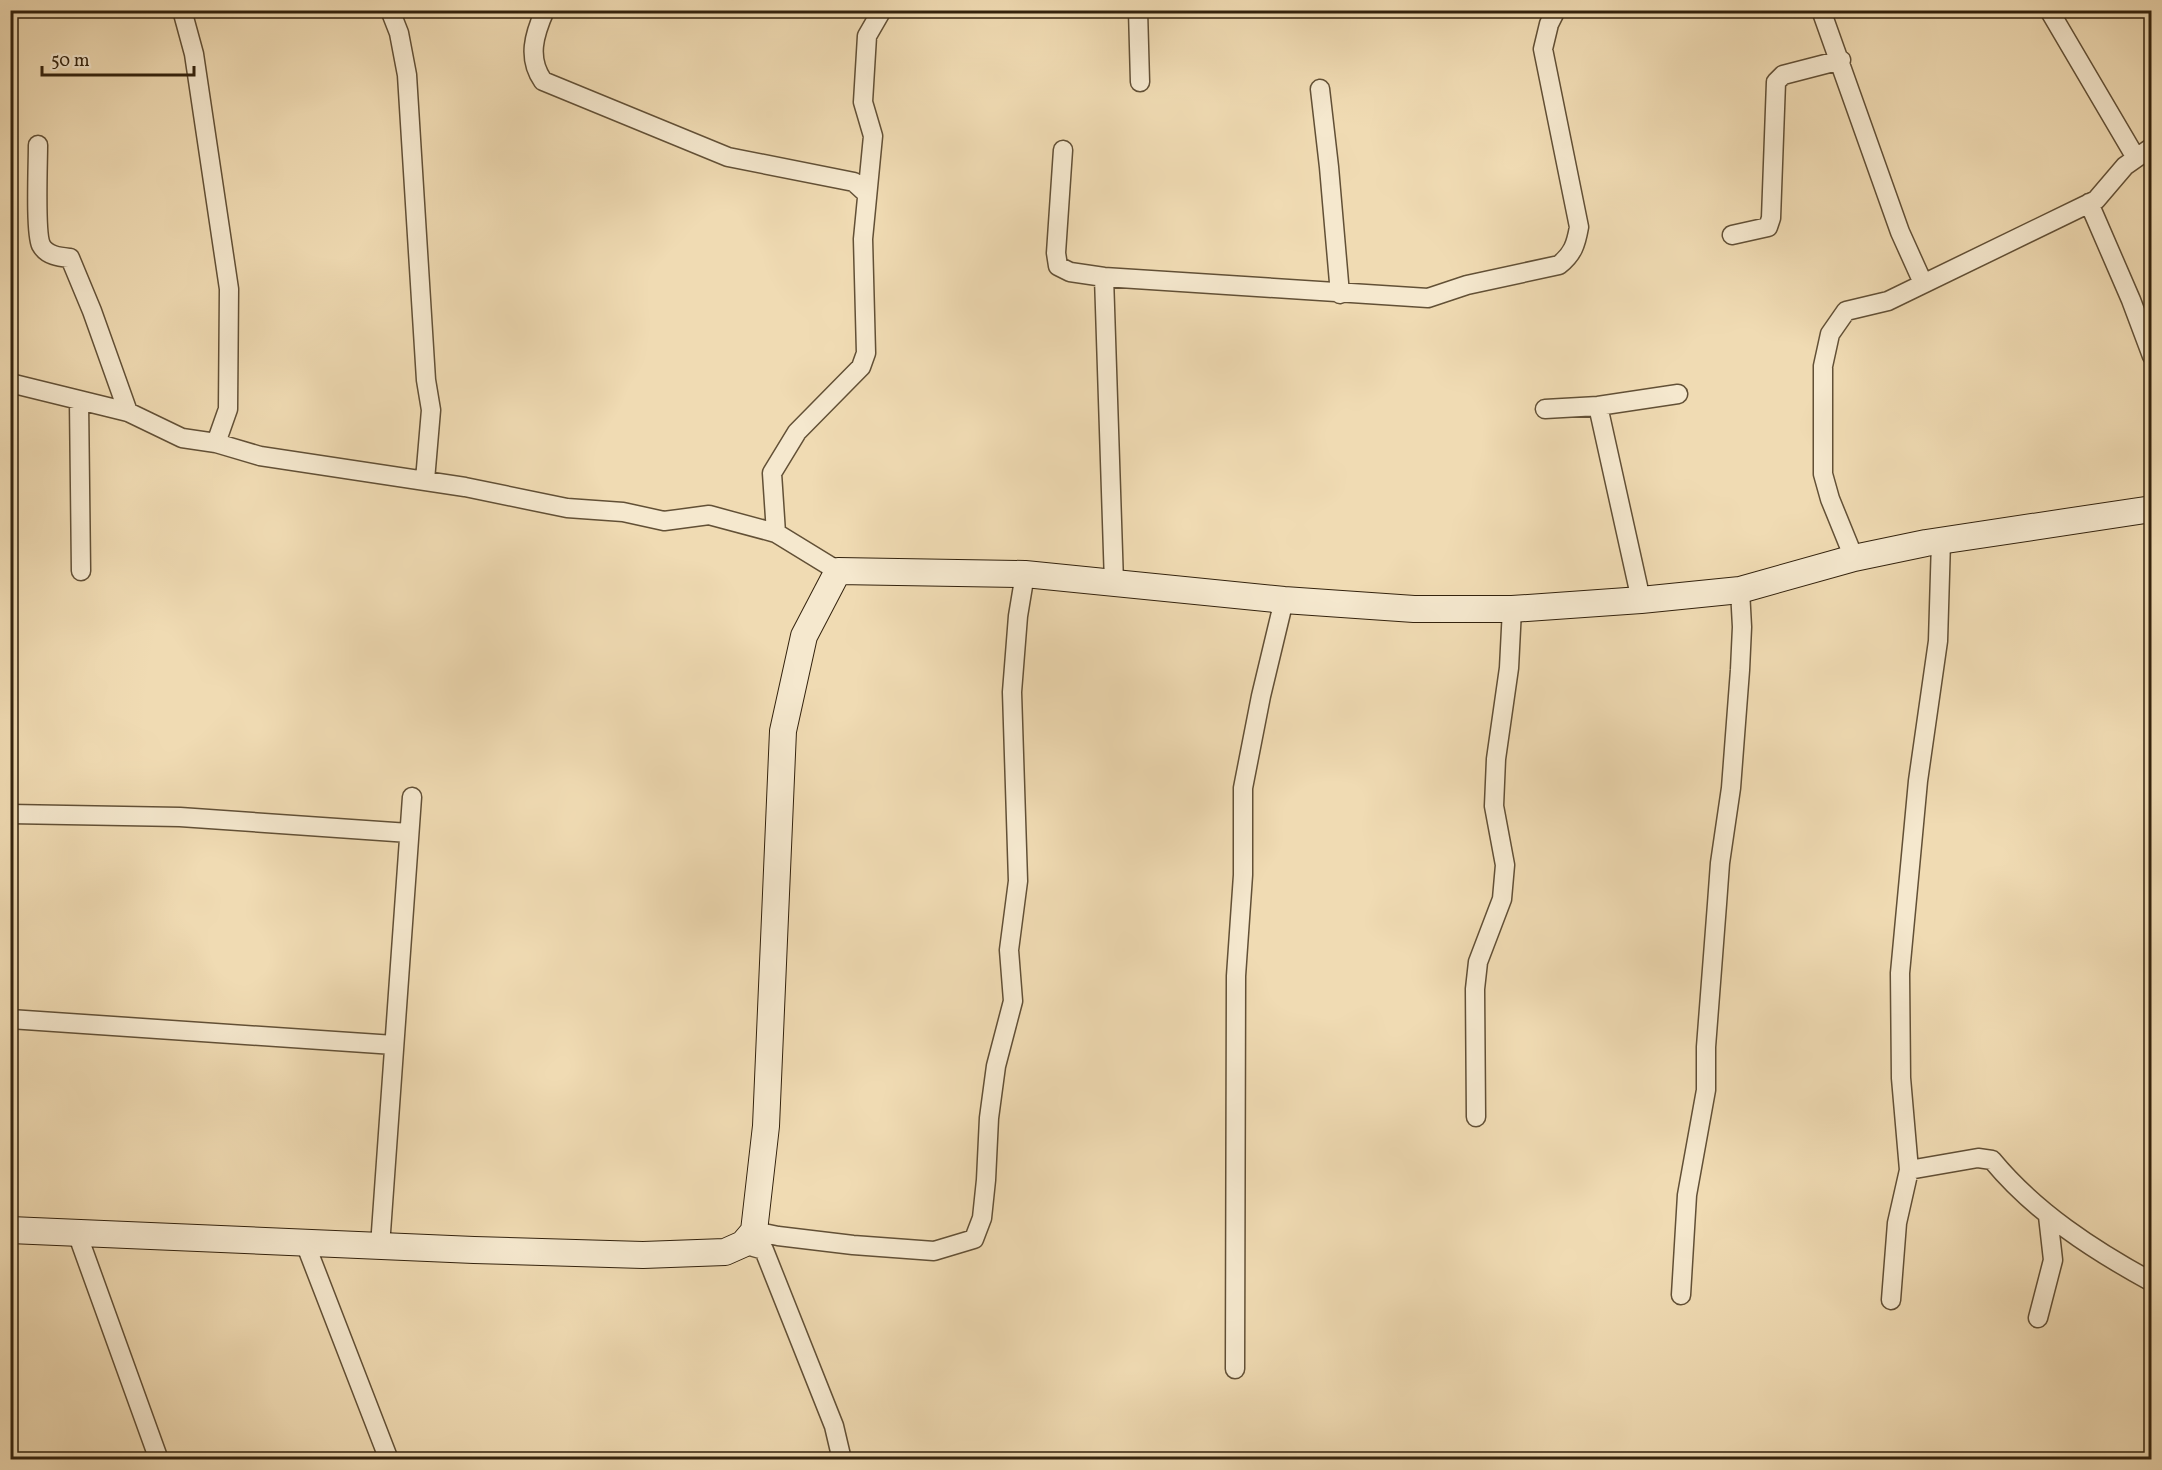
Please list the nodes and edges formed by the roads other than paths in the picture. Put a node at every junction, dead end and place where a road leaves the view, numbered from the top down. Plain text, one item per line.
1 (182, 10) edge
2 (390, 10) edge
3 (545, 10) edge
4 (882, 10) edge
5 (1138, 10) edge
6 (1557, 10) edge
7 (1821, 10) edge
8 (2049, 10) edge
9 (1840, 60) junction
10 (1140, 82) dead end
11 (1320, 89) dead end
12 (38, 145) dead end
13 (2151, 147) edge
14 (1063, 150) dead end
15 (2136, 158) junction
16 (866, 193) junction
17 (2089, 203) junction
18 (1732, 235) dead end
19 (1104, 277) junction
20 (1923, 284) junction
21 (1340, 294) junction
22 (2151, 356) edge
23 (10, 383) edge
24 (1678, 394) dead end
25 (79, 401) junction
26 (1598, 406) junction
27 (1545, 409) dead end
28 (128, 412) junction
29 (216, 443) junction
30 (425, 480) junction
31 (2151, 509) edge
32 (776, 533) junction
33 (1941, 541) junction
34 (1854, 558) junction
35 (81, 571) dead end
36 (838, 571) junction
37 (1025, 574) junction
38 (1114, 583) junction
39 (1740, 590) junction
40 (1284, 600) junction
41 (1641, 600) junction
42 (1512, 609) junction
43 (412, 797) dead end
44 (10, 813) edge
45 (409, 833) junction
46 (10, 1019) edge
47 (394, 1045) junction
48 (1476, 1117) dead end
49 (1909, 1170) junction
50 (2048, 1216) junction
51 (10, 1230) edge
52 (77, 1233) junction
53 (749, 1237) junction
54 (305, 1243) junction
55 (380, 1246) junction
56 (2151, 1282) edge
57 (1681, 1295) dead end
58 (1891, 1300) dead end
59 (2038, 1317) dead end
60 (1235, 1369) dead end
61 (159, 1460) edge
62 (388, 1460) edge
63 (842, 1460) edge

1 - 29 street
2 - 30 street
3 - 16 street
4 - 16 street
5 - 10 street
6 - 21 street
7 - 9 street
8 - 15 street
9 - 18 street
9 - 20 street
11 - 21 street
12 - 28 street
13 - 15 street
14 - 19 street
15 - 17 street
16 - 32 street
17 - 20 street
17 - 22 street
19 - 21 street
19 - 38 street
20 - 34 street
23 - 25 street
24 - 26 street
25 - 28 street
25 - 35 street
26 - 27 street
26 - 41 street
28 - 29 street
29 - 30 street
30 - 32 street
31 - 33 street
32 - 36 street
33 - 34 street
33 - 49 street
34 - 39 street
36 - 37 street
36 - 53 street
37 - 38 street
37 - 53 street
38 - 40 street
39 - 41 street
39 - 57 street
40 - 42 street
40 - 60 street
41 - 42 street
42 - 48 street
43 - 45 street
44 - 45 street
45 - 47 street
46 - 47 street
47 - 55 street
49 - 50 street
49 - 58 street
50 - 56 street
50 - 59 street
51 - 52 street
52 - 54 street
52 - 61 street
53 - 55 street
53 - 63 street
54 - 55 street
54 - 62 street

